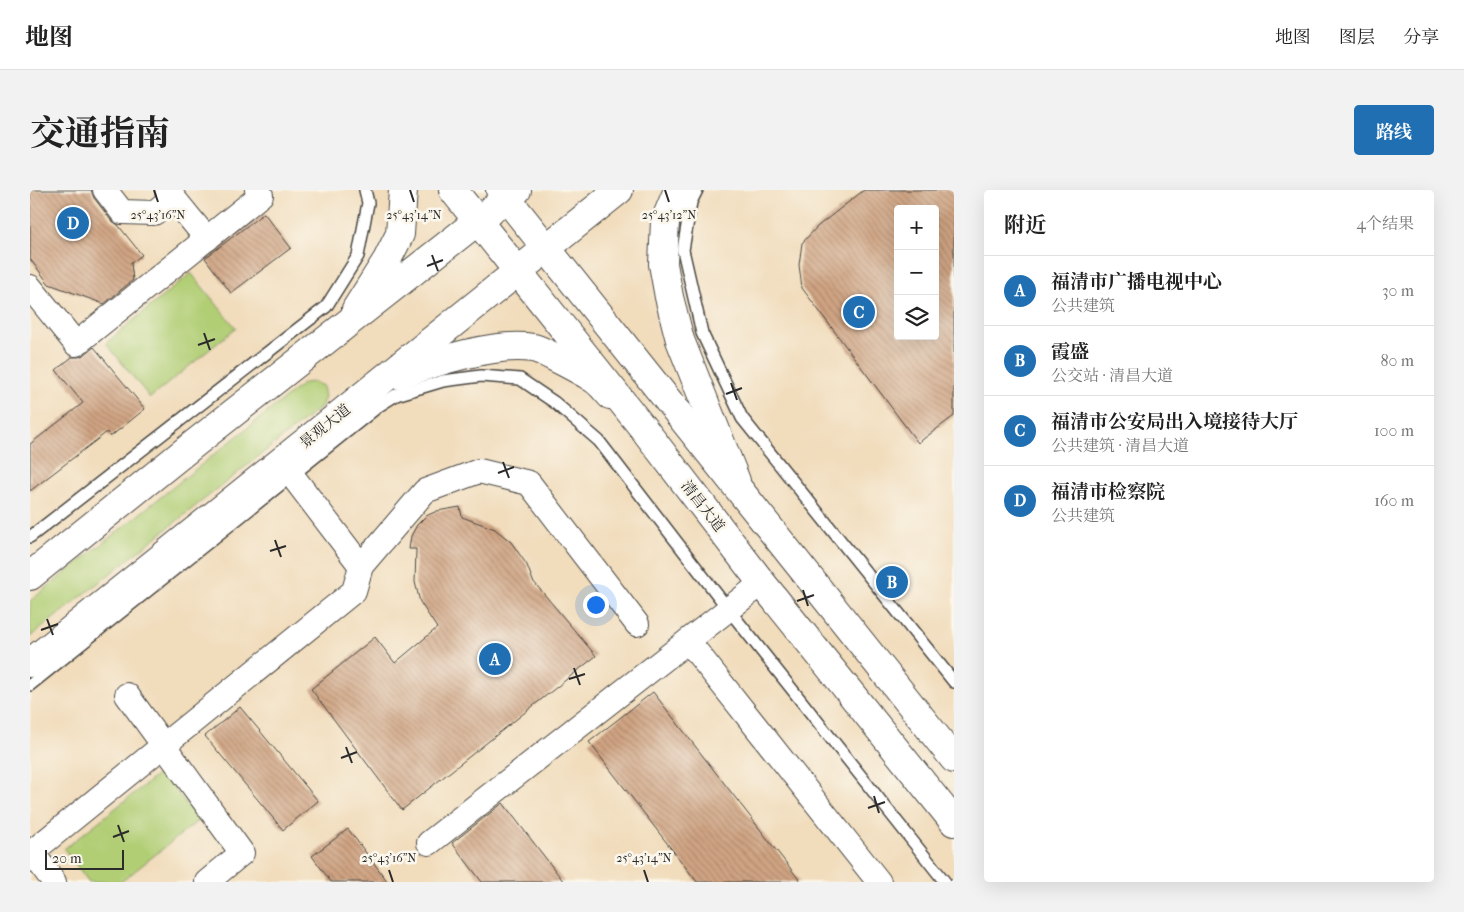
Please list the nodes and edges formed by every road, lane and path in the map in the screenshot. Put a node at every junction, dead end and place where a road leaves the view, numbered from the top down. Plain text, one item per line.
1 (105, 190) edge
2 (257, 190) edge
3 (365, 190) edge
4 (403, 190) edge
5 (452, 190) edge
6 (619, 190) edge
7 (678, 190) edge
8 (697, 190) edge
9 (508, 193) edge
10 (170, 194) edge
11 (478, 221) junction
12 (207, 239) junction
13 (547, 248) junction
14 (518, 272) junction
15 (30, 287) edge
16 (342, 329) junction
17 (381, 382) junction
18 (644, 428) junction
19 (286, 468) junction
20 (739, 487) junction
21 (30, 538) edge
22 (361, 566) junction
23 (30, 576) edge
24 (762, 583) junction
25 (729, 610) junction
26 (637, 624) dead end
27 (688, 641) junction
28 (30, 663) edge
29 (954, 682) edge
30 (30, 685) edge
31 (128, 695) dead end
32 (164, 745) junction
33 (954, 759) edge
34 (954, 822) edge
35 (429, 843) dead end
36 (941, 881) edge
37 (54, 882) edge
38 (207, 882) edge
39 (879, 882) edge

1 - 10 street
2 - 12 street
3 - 21 lane
4 - 16 street
5 - 11 street, 清昌大道
6 - 13 street, 景观大道
7 - 20 street
8 - 29 lane
9 - 11 street
9 - 13 street
10 - 12 street
11 - 14 street, 清昌大道
11 - 16 street
12 - 15 street
13 - 14 street, 景观大道
13 - 20 street
14 - 17 street, 景观大道
14 - 18 street, 清昌大道
16 - 23 street
17 - 18 street
17 - 19 street, 景观大道
18 - 24 street, 清昌大道
19 - 22 street
19 - 25 lane
19 - 28 street, 景观大道
19 - 30 lane
20 - 33 street
22 - 26 street
22 - 32 street
24 - 25 street
24 - 34 street, 清昌大道
25 - 27 street
25 - 36 lane
27 - 35 street
27 - 39 street
31 - 32 street
32 - 37 street
32 - 38 street

